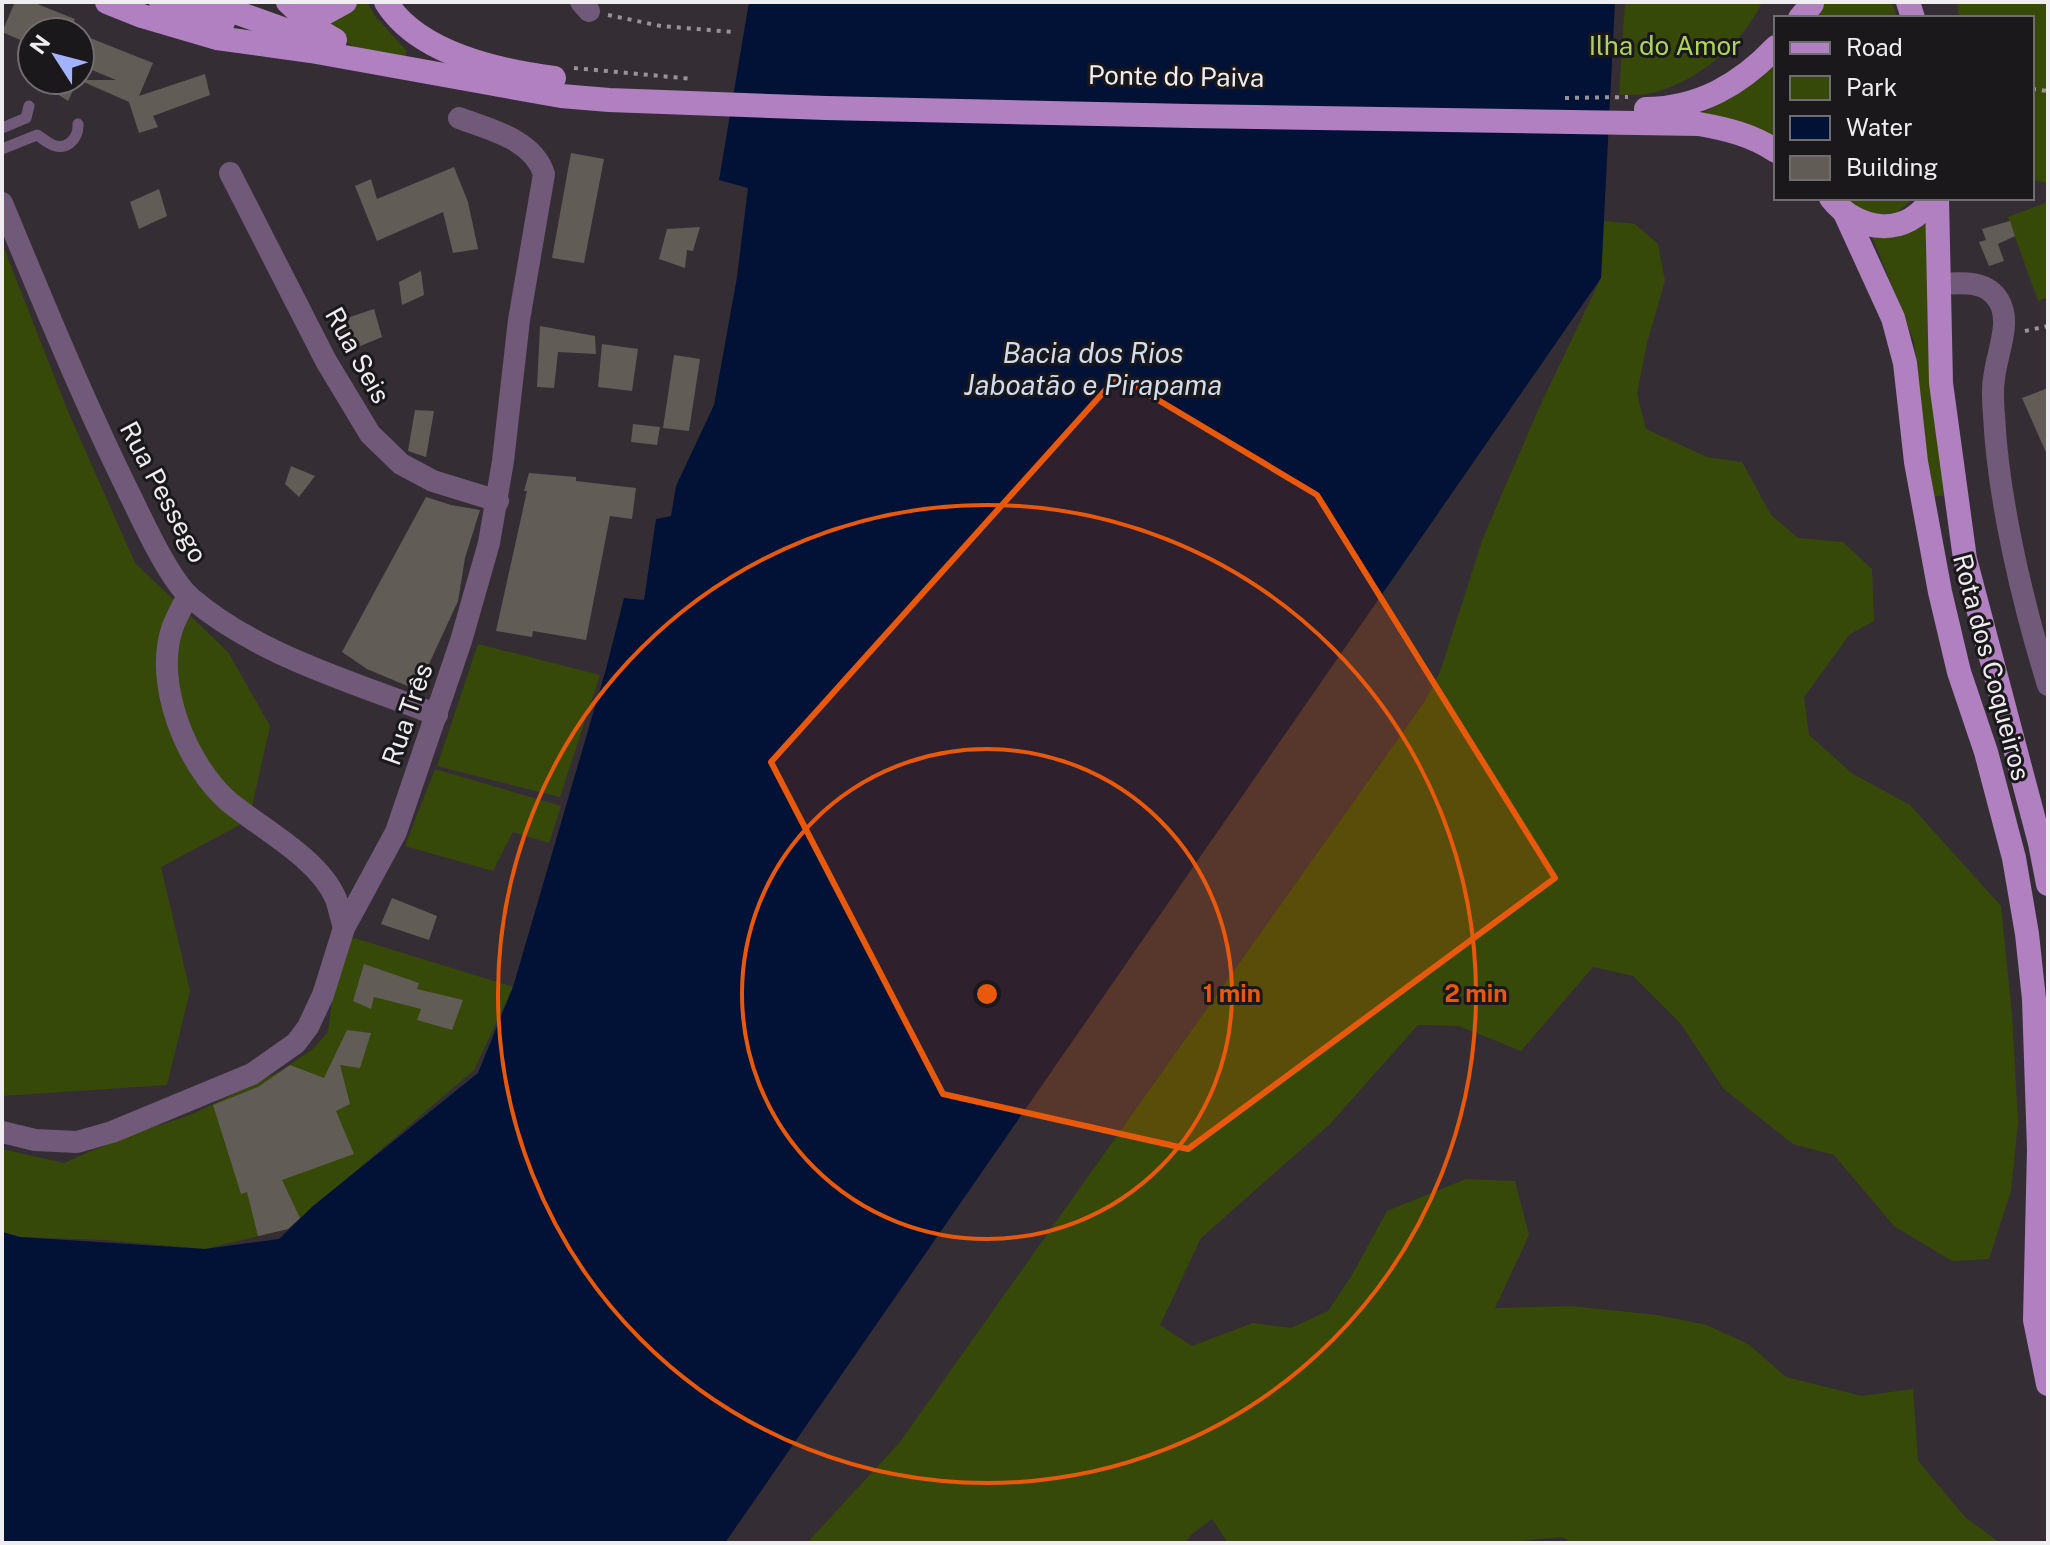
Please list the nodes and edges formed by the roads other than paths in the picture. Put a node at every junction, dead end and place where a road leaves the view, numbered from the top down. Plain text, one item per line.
1 (107, 2) edge
2 (161, 2) edge
3 (207, 2) edge
4 (241, 2) edge
5 (267, 2) edge
6 (345, 2) edge
7 (386, 2) edge
8 (304, 24) edge
9 (1774, 49) edge
10 (370, 61) junction
11 (690, 97) junction
12 (29, 106) dead end
13 (1661, 116) junction
14 (459, 118) dead end
15 (78, 124) dead end
16 (2, 128) edge
17 (2, 149) edge
18 (1774, 150) edge
19 (230, 173) dead end
20 (1932, 200) edge
21 (1934, 200) edge
22 (2, 203) edge
23 (1838, 206) edge
24 (1938, 284) junction
25 (498, 501) junction
26 (188, 595) junction
27 (2048, 685) edge
28 (437, 715) junction
29 (2048, 884) edge
30 (344, 928) junction
31 (2, 1132) edge
32 (2048, 1384) edge

1 - 8 main road
2 - 8 main road
3 - 10 main road
4 - 10 main road
5 - 8 main road
6 - 8 main road
7 - 11 main road
8 - 10 main road
9 - 13 main road
10 - 11 main road
11 - 13 main road, Ponte do Paiva
12 - 16 lane
13 - 18 main road
14 - 25 street, Rua Três
15 - 17 lane
19 - 25 street, Rua Seis
20 - 23 main road, Rota dos Coqueiros
21 - 24 main road, Rota dos Coqueiros
22 - 26 street, Rua Pessego
23 - 32 main road, Rota dos Coqueiros
24 - 27 street
24 - 29 main road, Rota dos Coqueiros
25 - 28 street, Rua Três
26 - 28 street, Rua Pessego
26 - 30 street
28 - 30 street, Rua Três
30 - 31 street, Rua Três

